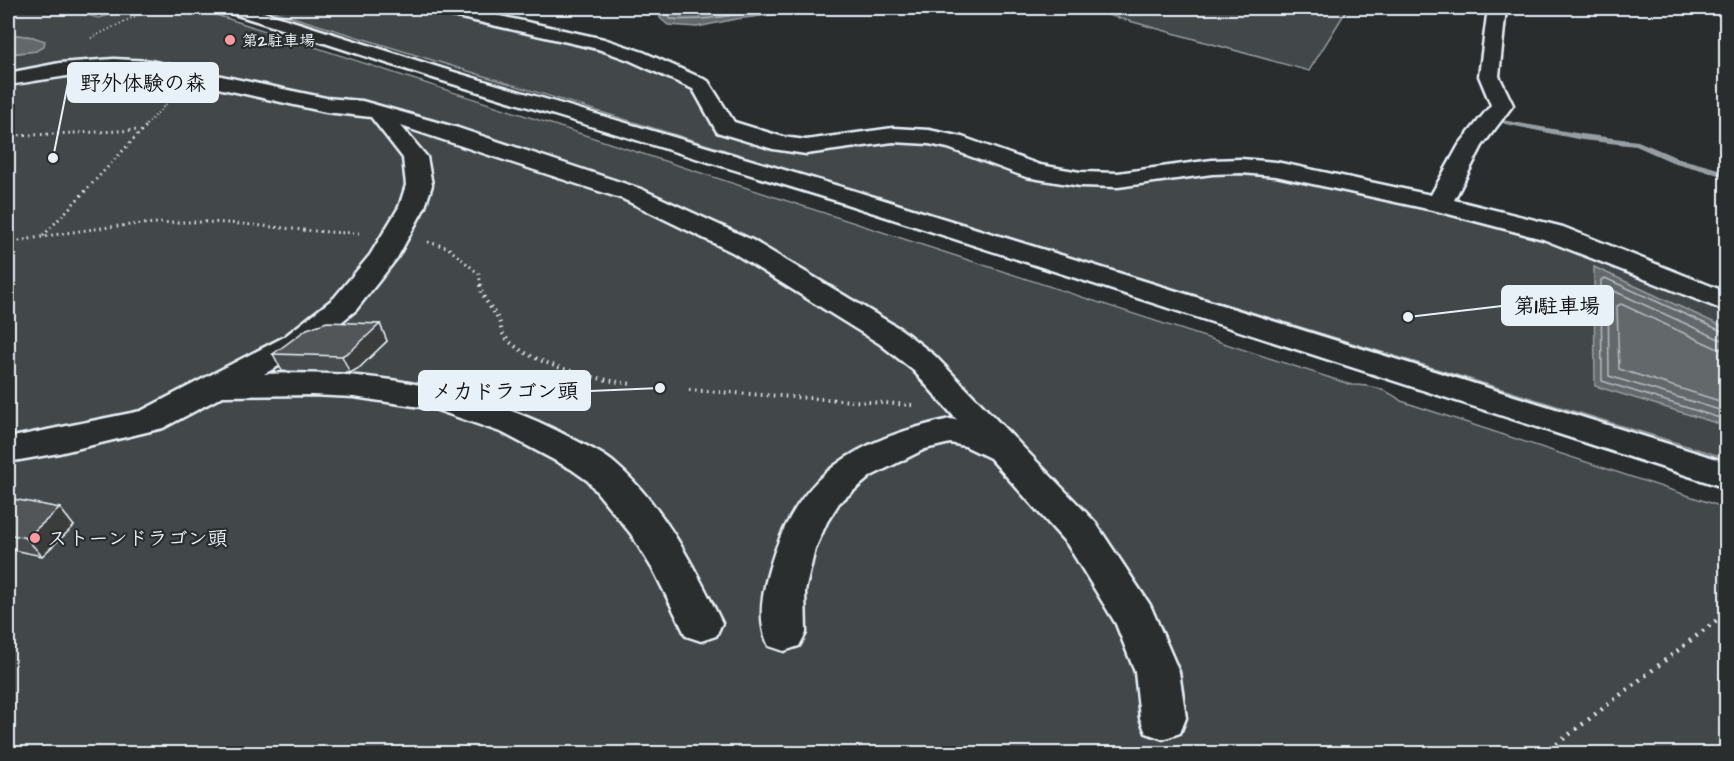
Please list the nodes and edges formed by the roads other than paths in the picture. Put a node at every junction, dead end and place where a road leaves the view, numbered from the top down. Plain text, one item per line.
1 (234, 8) edge
2 (441, 8) edge
3 (1497, 8) edge
4 (8, 79) edge
5 (380, 115) junction
6 (1439, 204) junction
7 (1726, 302) edge
8 (216, 387) junction
9 (1003, 449) junction
10 (8, 450) edge
11 (1726, 475) edge
12 (700, 623) dead end
13 (784, 633) dead end
14 (1163, 718) dead end

1 - 11 street
2 - 6 street
3 - 6 street
4 - 5 street
5 - 8 street
5 - 9 street
6 - 7 street
8 - 10 street
8 - 12 street
9 - 13 street
9 - 14 street

